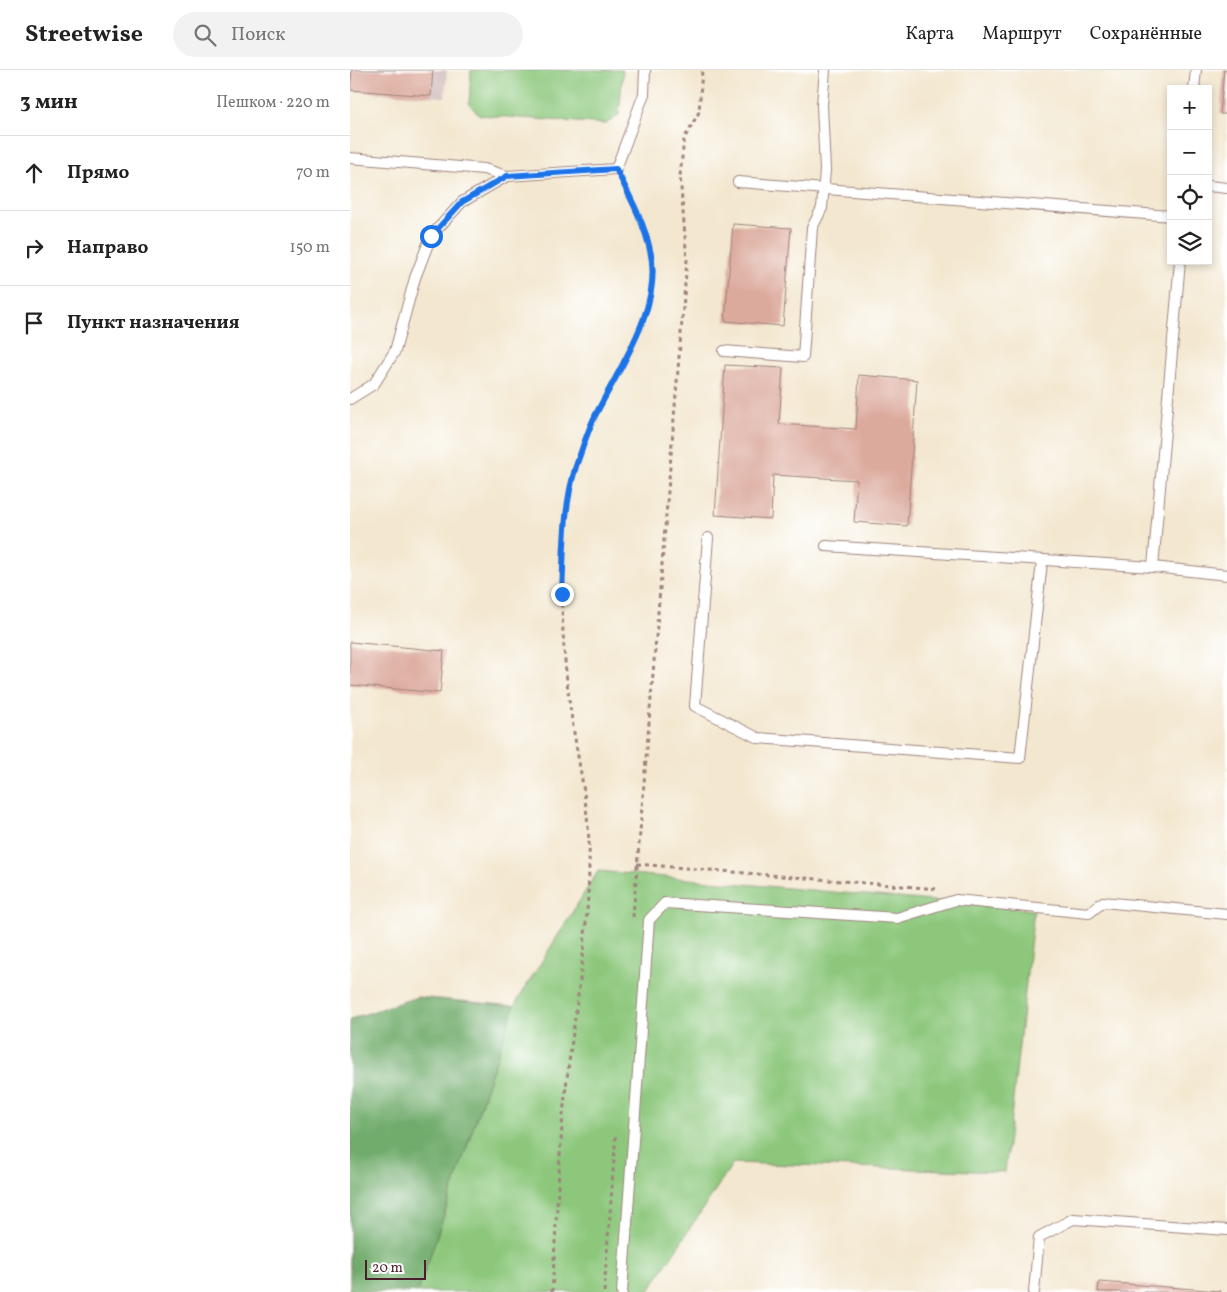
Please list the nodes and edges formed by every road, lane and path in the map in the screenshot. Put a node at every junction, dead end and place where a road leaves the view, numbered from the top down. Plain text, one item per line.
1 (645, 70) edge
2 (702, 70) edge
3 (825, 70) edge
4 (1196, 70) edge
5 (1194, 85) edge
6 (350, 158) edge
7 (616, 169) junction
8 (507, 176) junction
9 (738, 182) dead end
10 (1212, 186) edge
11 (824, 188) junction
12 (1227, 188) edge
13 (1167, 216) edge
14 (1180, 265) edge
15 (724, 351) dead end
16 (350, 399) edge
17 (708, 538) dead end
18 (826, 546) dead end
19 (1042, 562) junction
20 (1153, 567) junction
21 (1227, 575) edge
22 (637, 864) junction
23 (944, 889) dead end
24 (1227, 914) edge
25 (632, 924) dead end
26 (617, 1123) dead end
27 (1227, 1230) edge
28 (552, 1292) edge
29 (604, 1292) edge
30 (622, 1292) edge
31 (1034, 1292) edge

1 - 7 lane
2 - 22 path
3 - 11 lane
4 - 5 lane
6 - 8 lane
7 - 8 lane
7 - 28 path
8 - 16 lane
9 - 11 lane
10 - 12 lane
11 - 13 lane
11 - 15 lane
14 - 20 lane
17 - 19 lane
18 - 19 lane
19 - 20 lane
20 - 21 lane
22 - 23 path
22 - 25 path
24 - 30 lane
26 - 29 path
27 - 31 lane

